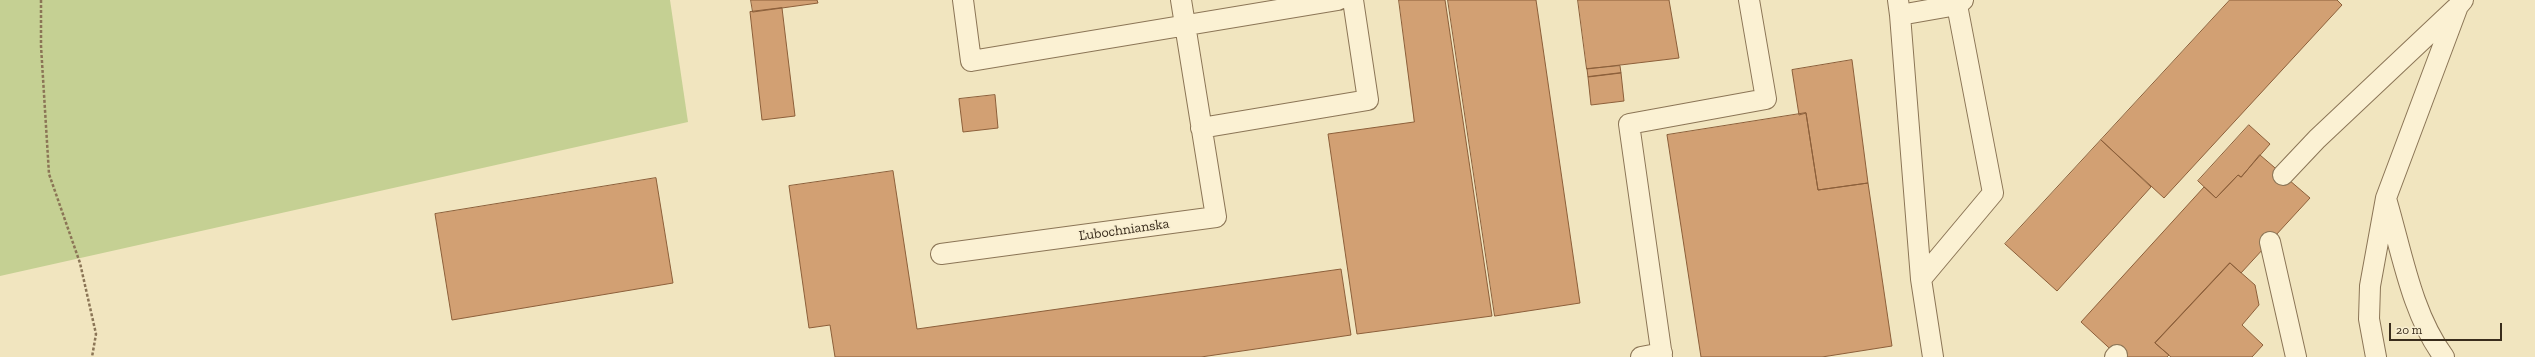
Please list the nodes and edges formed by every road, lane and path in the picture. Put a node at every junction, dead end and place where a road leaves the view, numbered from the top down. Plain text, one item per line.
1 (41, 0) edge
2 (963, 0) edge
3 (1181, 0) edge
4 (1338, 0) edge
5 (1353, 0) edge
6 (1749, 0) edge
7 (1960, 2) edge
8 (2460, 3) edge
9 (1899, 7) edge
10 (1185, 25) junction
11 (1201, 128) junction
12 (2283, 175) dead end
13 (2386, 198) junction
14 (2270, 242) dead end
15 (941, 254) dead end
16 (1921, 279) junction
17 (1662, 355) edge
18 (92, 357) edge
19 (1641, 357) edge
20 (1932, 357) edge
21 (2296, 357) edge
22 (2376, 357) edge
23 (2444, 357) edge

1 - 18 path
2 - 10 lane
3 - 10 lane, Ľubochnianska
4 - 10 lane
5 - 11 lane
6 - 17 lane
7 - 9 lane
7 - 16 lane
8 - 12 lane
8 - 13 lane
9 - 16 lane
10 - 11 lane, Ľubochnianska
11 - 15 lane, Ľubochnianska
13 - 22 lane
13 - 23 lane
14 - 21 lane
16 - 20 lane
17 - 19 lane

